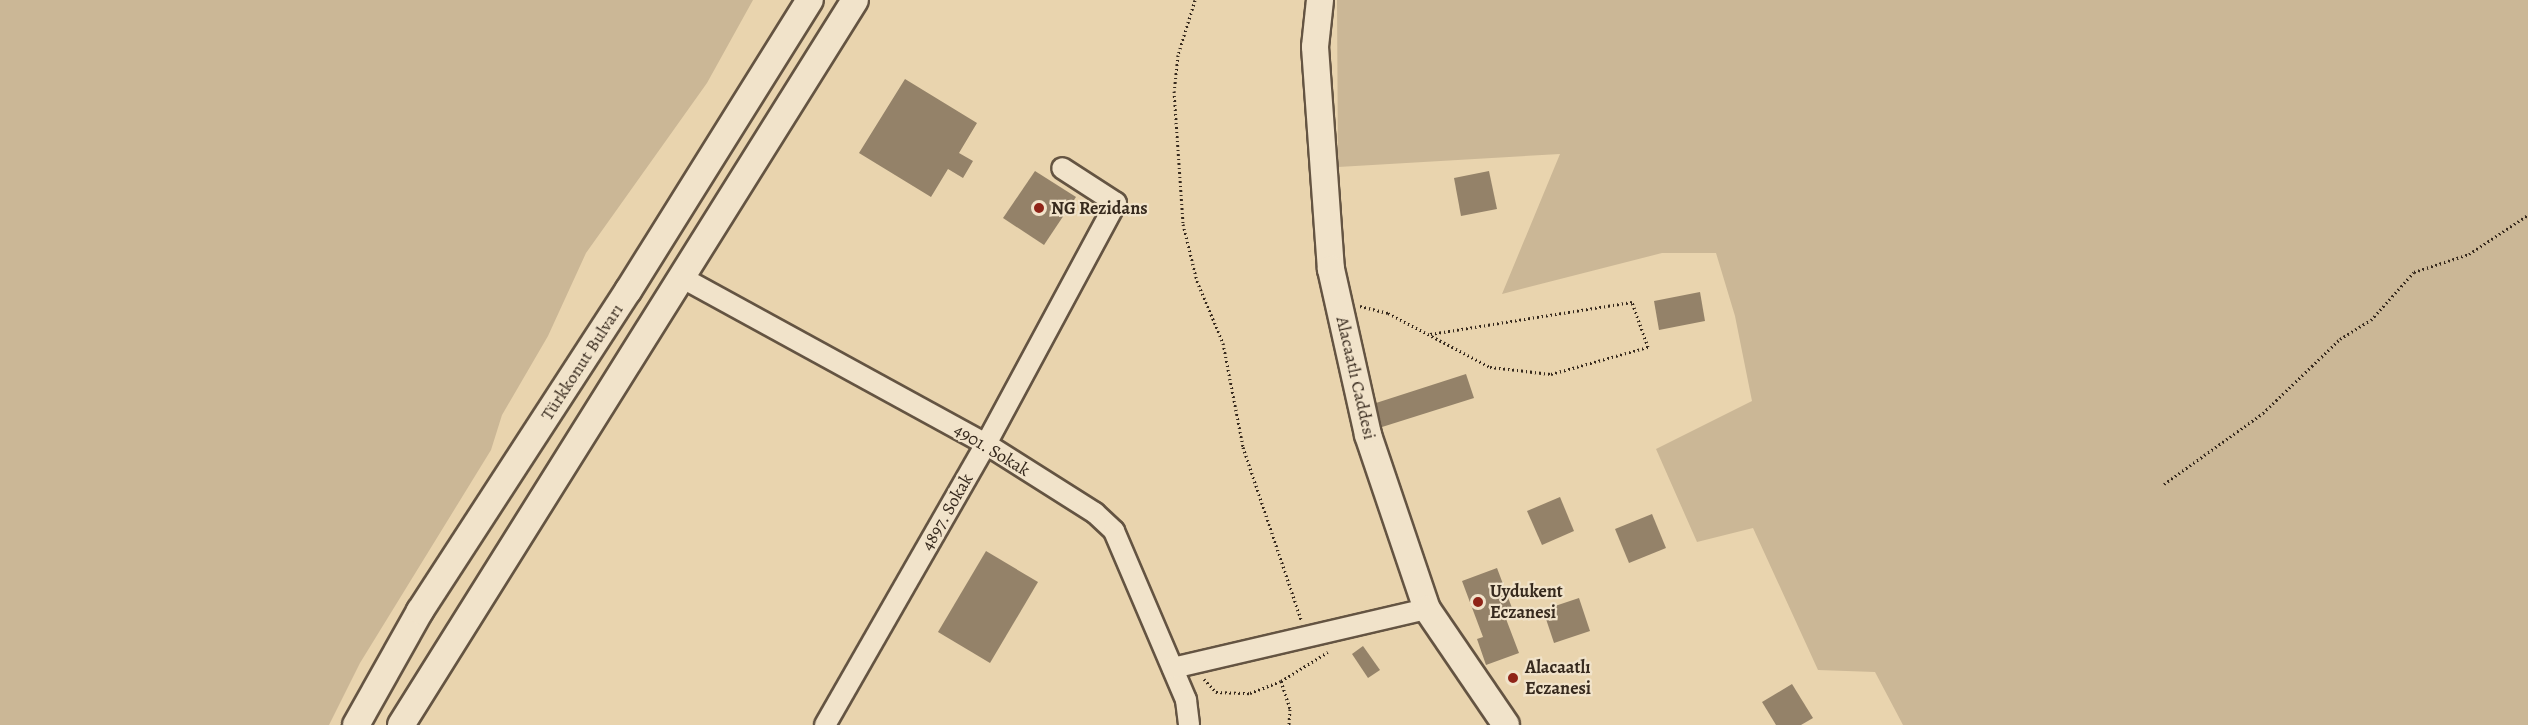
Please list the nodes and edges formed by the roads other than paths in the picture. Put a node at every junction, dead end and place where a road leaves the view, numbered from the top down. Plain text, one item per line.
1 (810, 0) edge
2 (855, 0) edge
3 (1320, 0) edge
4 (1062, 168) dead end
5 (681, 277) junction
6 (986, 444) junction
7 (1427, 609) junction
8 (1173, 668) junction
9 (356, 725) edge
10 (401, 725) edge
11 (825, 725) edge
12 (1189, 725) edge
13 (1506, 725) edge

1 - 9 street, Türkkonut Bulvarı
2 - 5 street, Türkkonut Bulvarı
3 - 7 street, Alacaatlı Caddesi
4 - 6 street, 4897. Sokak
5 - 6 street, 4901. Sokak
5 - 10 street, Türkkonut Bulvarı
6 - 8 street, 4901. Sokak
6 - 11 street, 4897. Sokak
7 - 8 street
7 - 13 street, Alacaatlı Caddesi
8 - 12 street, 4901. Sokak

